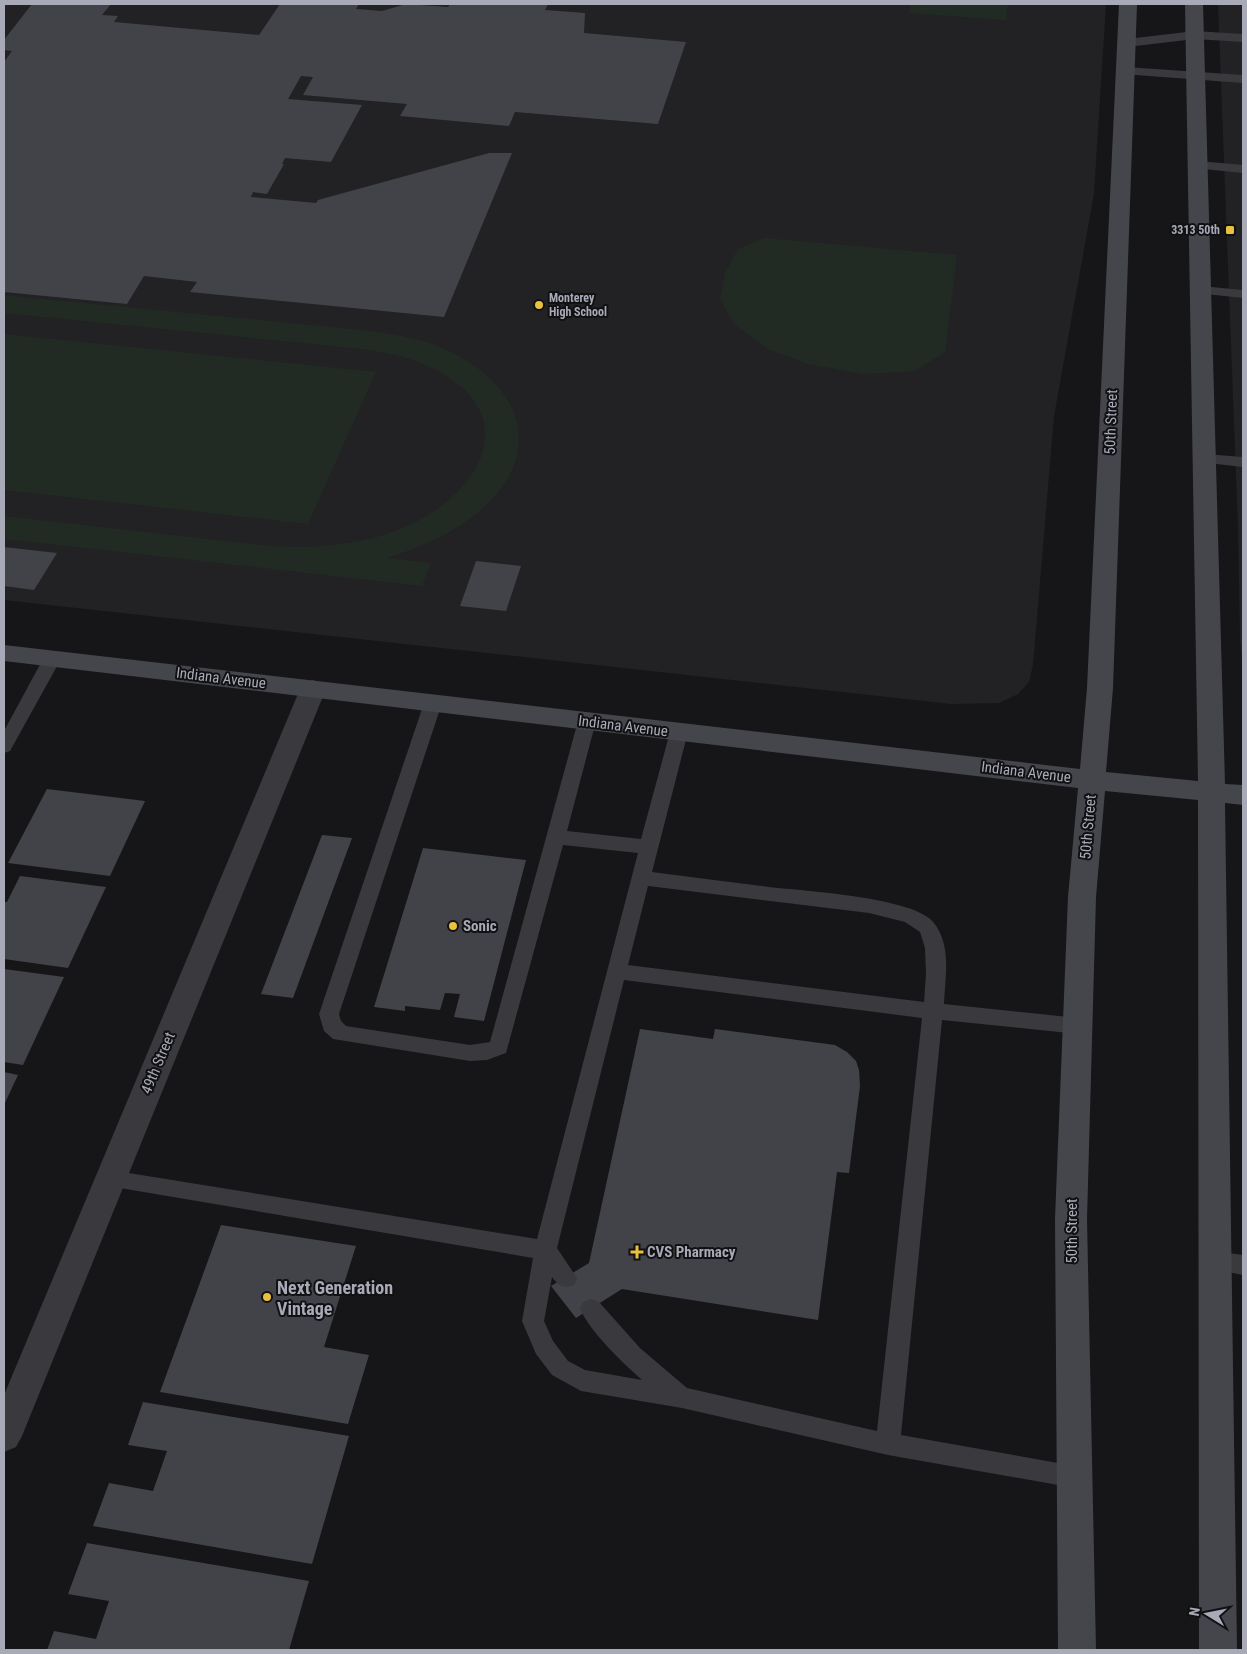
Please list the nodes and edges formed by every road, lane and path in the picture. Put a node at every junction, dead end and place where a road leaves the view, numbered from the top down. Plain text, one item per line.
1 (1128, 4) edge
2 (1194, 4) edge
3 (1195, 35) junction
4 (1243, 38) edge
5 (1127, 43) junction
6 (1126, 71) junction
7 (1196, 76) junction
8 (1243, 79) edge
9 (1198, 165) junction
10 (1243, 169) edge
11 (1201, 290) junction
12 (1243, 294) edge
13 (1205, 459) junction
14 (1243, 462) edge
15 (4, 653) edge
16 (52, 658) junction
17 (313, 689) junction
18 (433, 704) junction
19 (587, 721) junction
20 (679, 732) junction
21 (4, 747) edge
22 (1092, 780) junction
23 (1211, 792) junction
24 (1243, 795) edge
25 (555, 837) junction
26 (649, 847) junction
27 (640, 878) junction
28 (616, 970) junction
29 (933, 1011) junction
30 (1078, 1026) junction
31 (110, 1179) junction
32 (545, 1250) junction
33 (1215, 1261) junction
34 (1243, 1265) edge
35 (566, 1278) dead end
36 (590, 1309) dead end
37 (682, 1398) junction
38 (4, 1436) edge
39 (888, 1444) junction
40 (1075, 1476) junction
41 (1077, 1650) edge
42 (1218, 1650) edge

1 - 5 main road, 50th Street
2 - 3 main road
3 - 4 lane
3 - 5 lane
3 - 7 main road
5 - 6 main road, 50th Street
6 - 7 lane
6 - 22 main road, 50th Street
7 - 8 lane
7 - 9 main road
9 - 10 lane
9 - 11 main road
11 - 12 lane
11 - 13 main road
13 - 14 lane
13 - 23 main road
15 - 16 main road, Indiana Avenue
16 - 17 main road, Indiana Avenue
16 - 21 lane
17 - 18 main road, Indiana Avenue
17 - 31 street, 49th Street
18 - 19 main road, Indiana Avenue
18 - 25 lane
19 - 20 main road, Indiana Avenue
19 - 25 lane
20 - 22 main road, Indiana Avenue
20 - 26 lane
22 - 23 main road, Indiana Avenue
22 - 30 main road, 50th Street
23 - 24 main road, Indiana Avenue
23 - 33 main road
25 - 26 lane
26 - 27 lane
27 - 28 lane
27 - 29 lane
28 - 29 lane
28 - 32 lane
29 - 30 lane
29 - 39 lane
30 - 40 main road, 50th Street
31 - 32 lane
31 - 38 street, 49th Street
32 - 35 lane
32 - 37 lane
33 - 34 lane
33 - 42 main road
36 - 37 lane
37 - 39 lane
39 - 40 lane
40 - 41 main road, 50th Street

